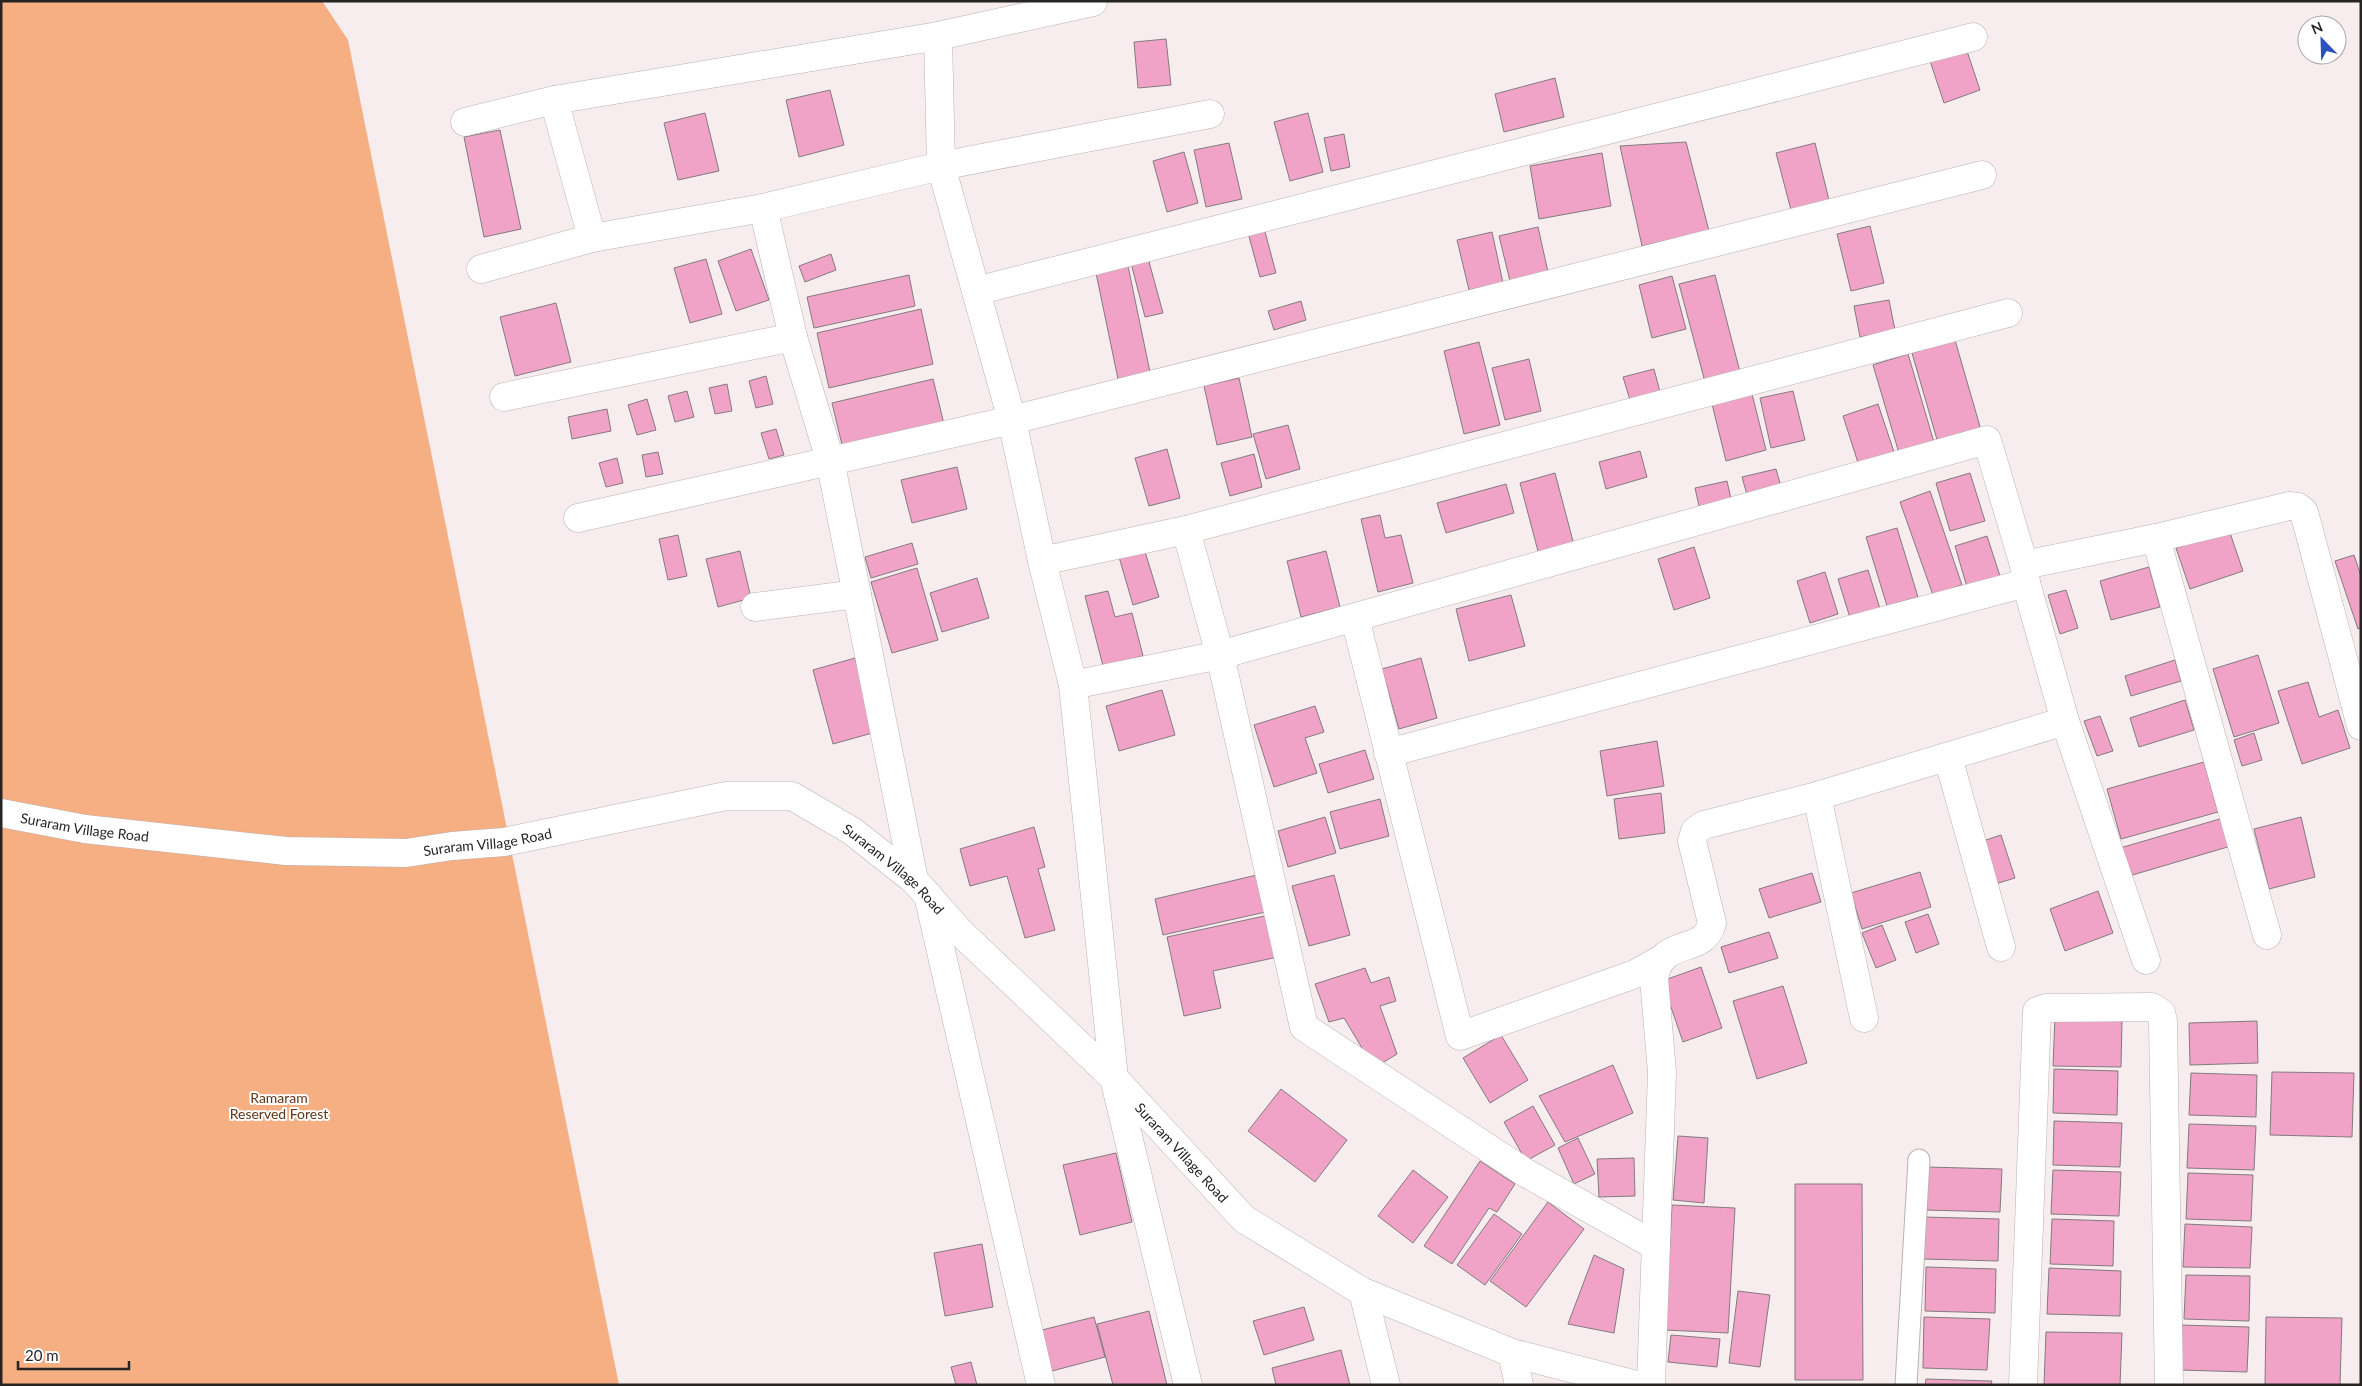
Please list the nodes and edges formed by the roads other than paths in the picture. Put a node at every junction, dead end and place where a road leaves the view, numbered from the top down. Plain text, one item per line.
1 (1094, 2) edge
2 (938, 36) junction
3 (1973, 37) dead end
4 (554, 100) junction
5 (1210, 114) dead end
6 (465, 122) dead end
7 (941, 166) junction
8 (1982, 175) dead end
9 (763, 208) junction
10 (592, 238) junction
11 (481, 270) dead end
12 (976, 291) junction
13 (2008, 313) dead end
14 (793, 337) junction
15 (504, 397) dead end
16 (1012, 420) junction
17 (830, 460) junction
18 (578, 518) dead end
19 (1186, 530) junction
20 (2156, 538) junction
21 (1042, 561) junction
22 (2025, 574) junction
23 (857, 594) junction
24 (754, 607) dead end
25 (1355, 618) junction
26 (1220, 655) junction
27 (1073, 685) junction
28 (2065, 721) junction
29 (2361, 726) edge
30 (1388, 753) junction
31 (1948, 757) junction
32 (1817, 796) junction
33 (1, 813) edge
34 (921, 887) junction
35 (2267, 935) dead end
36 (2001, 947) dead end
37 (1660, 960) junction
38 (2146, 960) dead end
39 (1864, 1018) dead end
40 (1114, 1078) junction
41 (1919, 1160) dead end
42 (1656, 1246) junction
43 (1363, 1292) junction
44 (1512, 1353) junction
45 (1041, 1385) edge
46 (1188, 1385) edge
47 (1386, 1385) edge
48 (1519, 1385) edge
49 (1637, 1385) edge
50 (1651, 1385) edge
51 (1906, 1385) edge
52 (2023, 1385) edge
53 (2169, 1385) edge

1 - 2 street
2 - 4 street
2 - 7 street
3 - 12 street
4 - 6 street
4 - 10 street
5 - 7 street
7 - 9 street
7 - 12 street
8 - 16 street
9 - 10 street
9 - 14 street
10 - 11 street
12 - 16 street
13 - 19 street
14 - 15 street
14 - 17 street
16 - 17 street
16 - 21 street
17 - 18 street
17 - 23 street
19 - 21 street
19 - 26 street
20 - 22 street
20 - 29 street
20 - 35 street
21 - 27 street
22 - 25 street
22 - 28 street
22 - 30 street
23 - 24 street
23 - 34 street
25 - 26 street
25 - 30 street
26 - 27 street
26 - 42 street
27 - 40 street
28 - 31 street
28 - 38 street
30 - 37 street
31 - 32 street
31 - 36 street
32 - 37 street
32 - 39 street
33 - 34 street, Suraram Village Road
34 - 40 street, Suraram Village Road
34 - 45 street
37 - 42 street
40 - 43 street, Suraram Village Road
40 - 46 street
41 - 51 lane
42 - 50 street
43 - 44 street, Suraram Village Road
43 - 47 street
44 - 48 street
44 - 49 street, Suraram Village Road
52 - 53 street

